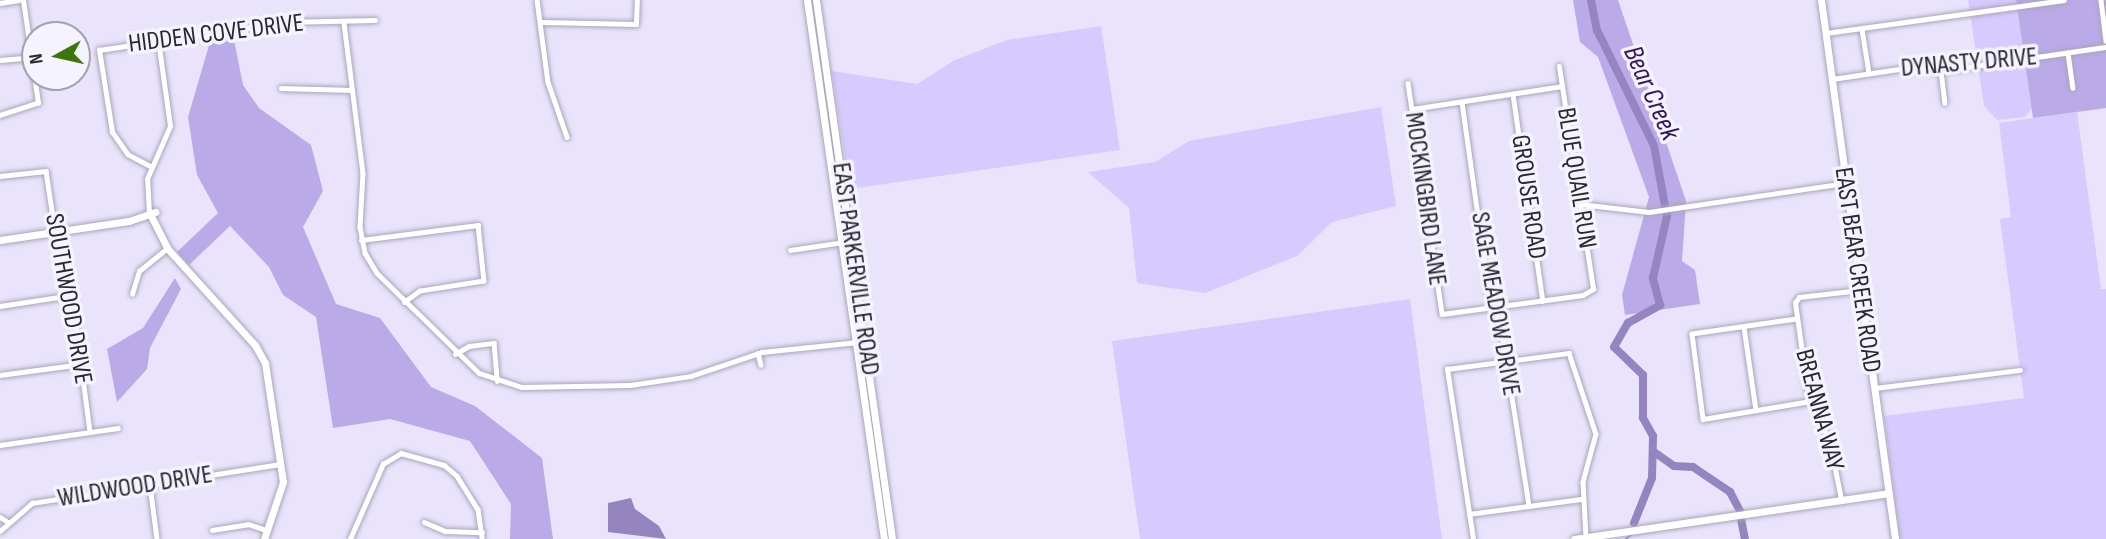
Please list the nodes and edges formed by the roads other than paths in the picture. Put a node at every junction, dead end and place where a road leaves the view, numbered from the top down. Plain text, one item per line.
1 (21, 0) edge
2 (537, 0) edge
3 (636, 0) edge
4 (807, 0) edge
5 (816, 0) edge
6 (1821, 0) edge
7 (2064, 0) edge
8 (2101, 0) edge
9 (0, 3) edge
10 (375, 20) dead end
11 (25, 21) edge
12 (542, 22) junction
13 (344, 23) junction
14 (1862, 29) junction
15 (1826, 33) junction
16 (158, 41) junction
17 (2106, 41) edge
18 (2106, 47) edge
19 (2068, 53) junction
20 (21, 58) edge
21 (0, 60) edge
22 (1559, 66) dead end
23 (1941, 71) junction
24 (1869, 73) junction
25 (1832, 79) junction
26 (1408, 83) dead end
27 (1562, 86) junction
28 (281, 88) dead end
29 (2073, 88) dead end
30 (351, 90) junction
31 (36, 91) edge
32 (1513, 94) junction
33 (1462, 102) junction
34 (1945, 103) dead end
35 (1412, 109) junction
36 (0, 115) edge
37 (832, 135) junction
38 (567, 137) dead end
39 (151, 167) junction
40 (0, 176) edge
41 (1846, 183) junction
42 (1580, 204) junction
43 (152, 213) junction
44 (55, 231) junction
45 (0, 240) edge
46 (361, 240) junction
47 (848, 241) junction
48 (167, 248) junction
49 (790, 250) dead end
50 (1860, 290) junction
51 (132, 294) dead end
52 (72, 295) junction
53 (1543, 300) junction
54 (405, 302) junction
55 (0, 306) edge
56 (1491, 308) junction
57 (1796, 319) junction
58 (1744, 327) junction
59 (861, 342) junction
60 (758, 353) junction
61 (456, 354) junction
62 (1507, 361) junction
63 (81, 364) junction
64 (761, 365) dead end
65 (2020, 370) dead end
66 (0, 375) edge
67 (497, 381) junction
68 (1873, 388) junction
69 (1810, 401) junction
70 (1756, 410) junction
71 (118, 428) dead end
72 (90, 432) junction
73 (0, 445) edge
74 (281, 464) junction
75 (880, 481) junction
76 (150, 485) junction
77 (1888, 493) junction
78 (1582, 499) junction
79 (1841, 500) junction
80 (1529, 506) junction
81 (1469, 514) junction
82 (0, 517) edge
83 (8, 522) junction
84 (424, 522) dead end
85 (212, 530) dead end
86 (268, 530) junction
87 (0, 531) edge
88 (482, 532) junction
89 (1586, 537) junction
90 (157, 539) edge
91 (264, 539) edge
92 (350, 539) edge
93 (482, 539) edge
94 (884, 539) edge
95 (892, 539) edge
96 (1473, 539) edge
97 (1574, 539) edge
98 (1895, 539) edge

1 - 9 street
1 - 11 street
2 - 12 street
3 - 12 street
4 - 37 main road, EAST PARKERVILLE ROAD
5 - 37 main road, EAST PARKERVILLE ROAD
6 - 15 main road, EAST BEAR CREEK ROAD
7 - 14 street
8 - 17 street
10 - 13 street, HIDDEN COVE DRIVE
12 - 38 street
13 - 16 street, HIDDEN COVE DRIVE
13 - 30 street
14 - 15 street
14 - 24 street
15 - 25 main road, EAST BEAR CREEK ROAD
16 - 39 street
16 - 39 street, HIDDEN COVE DRIVE
18 - 19 street, DYNASTY DRIVE
19 - 23 street, DYNASTY DRIVE
19 - 29 street
20 - 21 street
22 - 27 street, BLUE QUAIL RUN
23 - 24 street, DYNASTY DRIVE
23 - 34 street
24 - 25 street, DYNASTY DRIVE
25 - 41 main road, EAST BEAR CREEK ROAD
26 - 35 street, MOCKINGBIRD LANE
27 - 32 street
27 - 42 street, BLUE QUAIL RUN
28 - 30 street
30 - 46 street
31 - 36 street
32 - 33 street
32 - 53 street, GROUSE ROAD
33 - 35 street
33 - 56 street, SAGE MEADOW DRIVE
35 - 56 street, MOCKINGBIRD LANE
37 - 47 main road, EAST PARKERVILLE ROAD
39 - 43 street
40 - 44 street, SOUTHWOOD DRIVE
41 - 42 street
41 - 50 main road, EAST BEAR CREEK ROAD
42 - 53 street, BLUE QUAIL RUN
43 - 44 main road
43 - 48 main road
44 - 45 main road
44 - 52 street, SOUTHWOOD DRIVE
46 - 54 street
46 - 54 street
47 - 49 street
47 - 59 main road, EAST PARKERVILLE ROAD
48 - 51 street
48 - 74 main road
50 - 57 street
50 - 68 main road, EAST BEAR CREEK ROAD
52 - 55 street
52 - 63 street, SOUTHWOOD DRIVE
53 - 56 street
54 - 61 street
56 - 62 street, SAGE MEADOW DRIVE
57 - 58 street
57 - 69 street, BREANNA WAY
58 - 70 street
58 - 70 street
59 - 60 street
59 - 75 main road, EAST PARKERVILLE ROAD
60 - 64 street
60 - 67 street
61 - 67 street
61 - 67 street
62 - 78 street
62 - 80 street, SAGE MEADOW DRIVE
62 - 81 street
63 - 66 street
63 - 72 street, SOUTHWOOD DRIVE
65 - 68 street
68 - 77 main road, EAST BEAR CREEK ROAD
69 - 70 street
69 - 79 street, BREANNA WAY
71 - 72 street
72 - 73 street
74 - 76 street, WILDWOOD DRIVE
74 - 86 main road
75 - 94 main road, EAST PARKERVILLE ROAD
75 - 95 main road, EAST PARKERVILLE ROAD
76 - 83 street, WILDWOOD DRIVE
76 - 90 street
77 - 79 main road
77 - 98 main road, EAST BEAR CREEK ROAD
78 - 80 street
78 - 89 street
79 - 89 main road
80 - 81 street
81 - 96 street
82 - 83 street
83 - 87 street, WILDWOOD DRIVE
84 - 88 street
85 - 86 street
86 - 91 main road
88 - 92 street
88 - 93 street
89 - 97 main road

